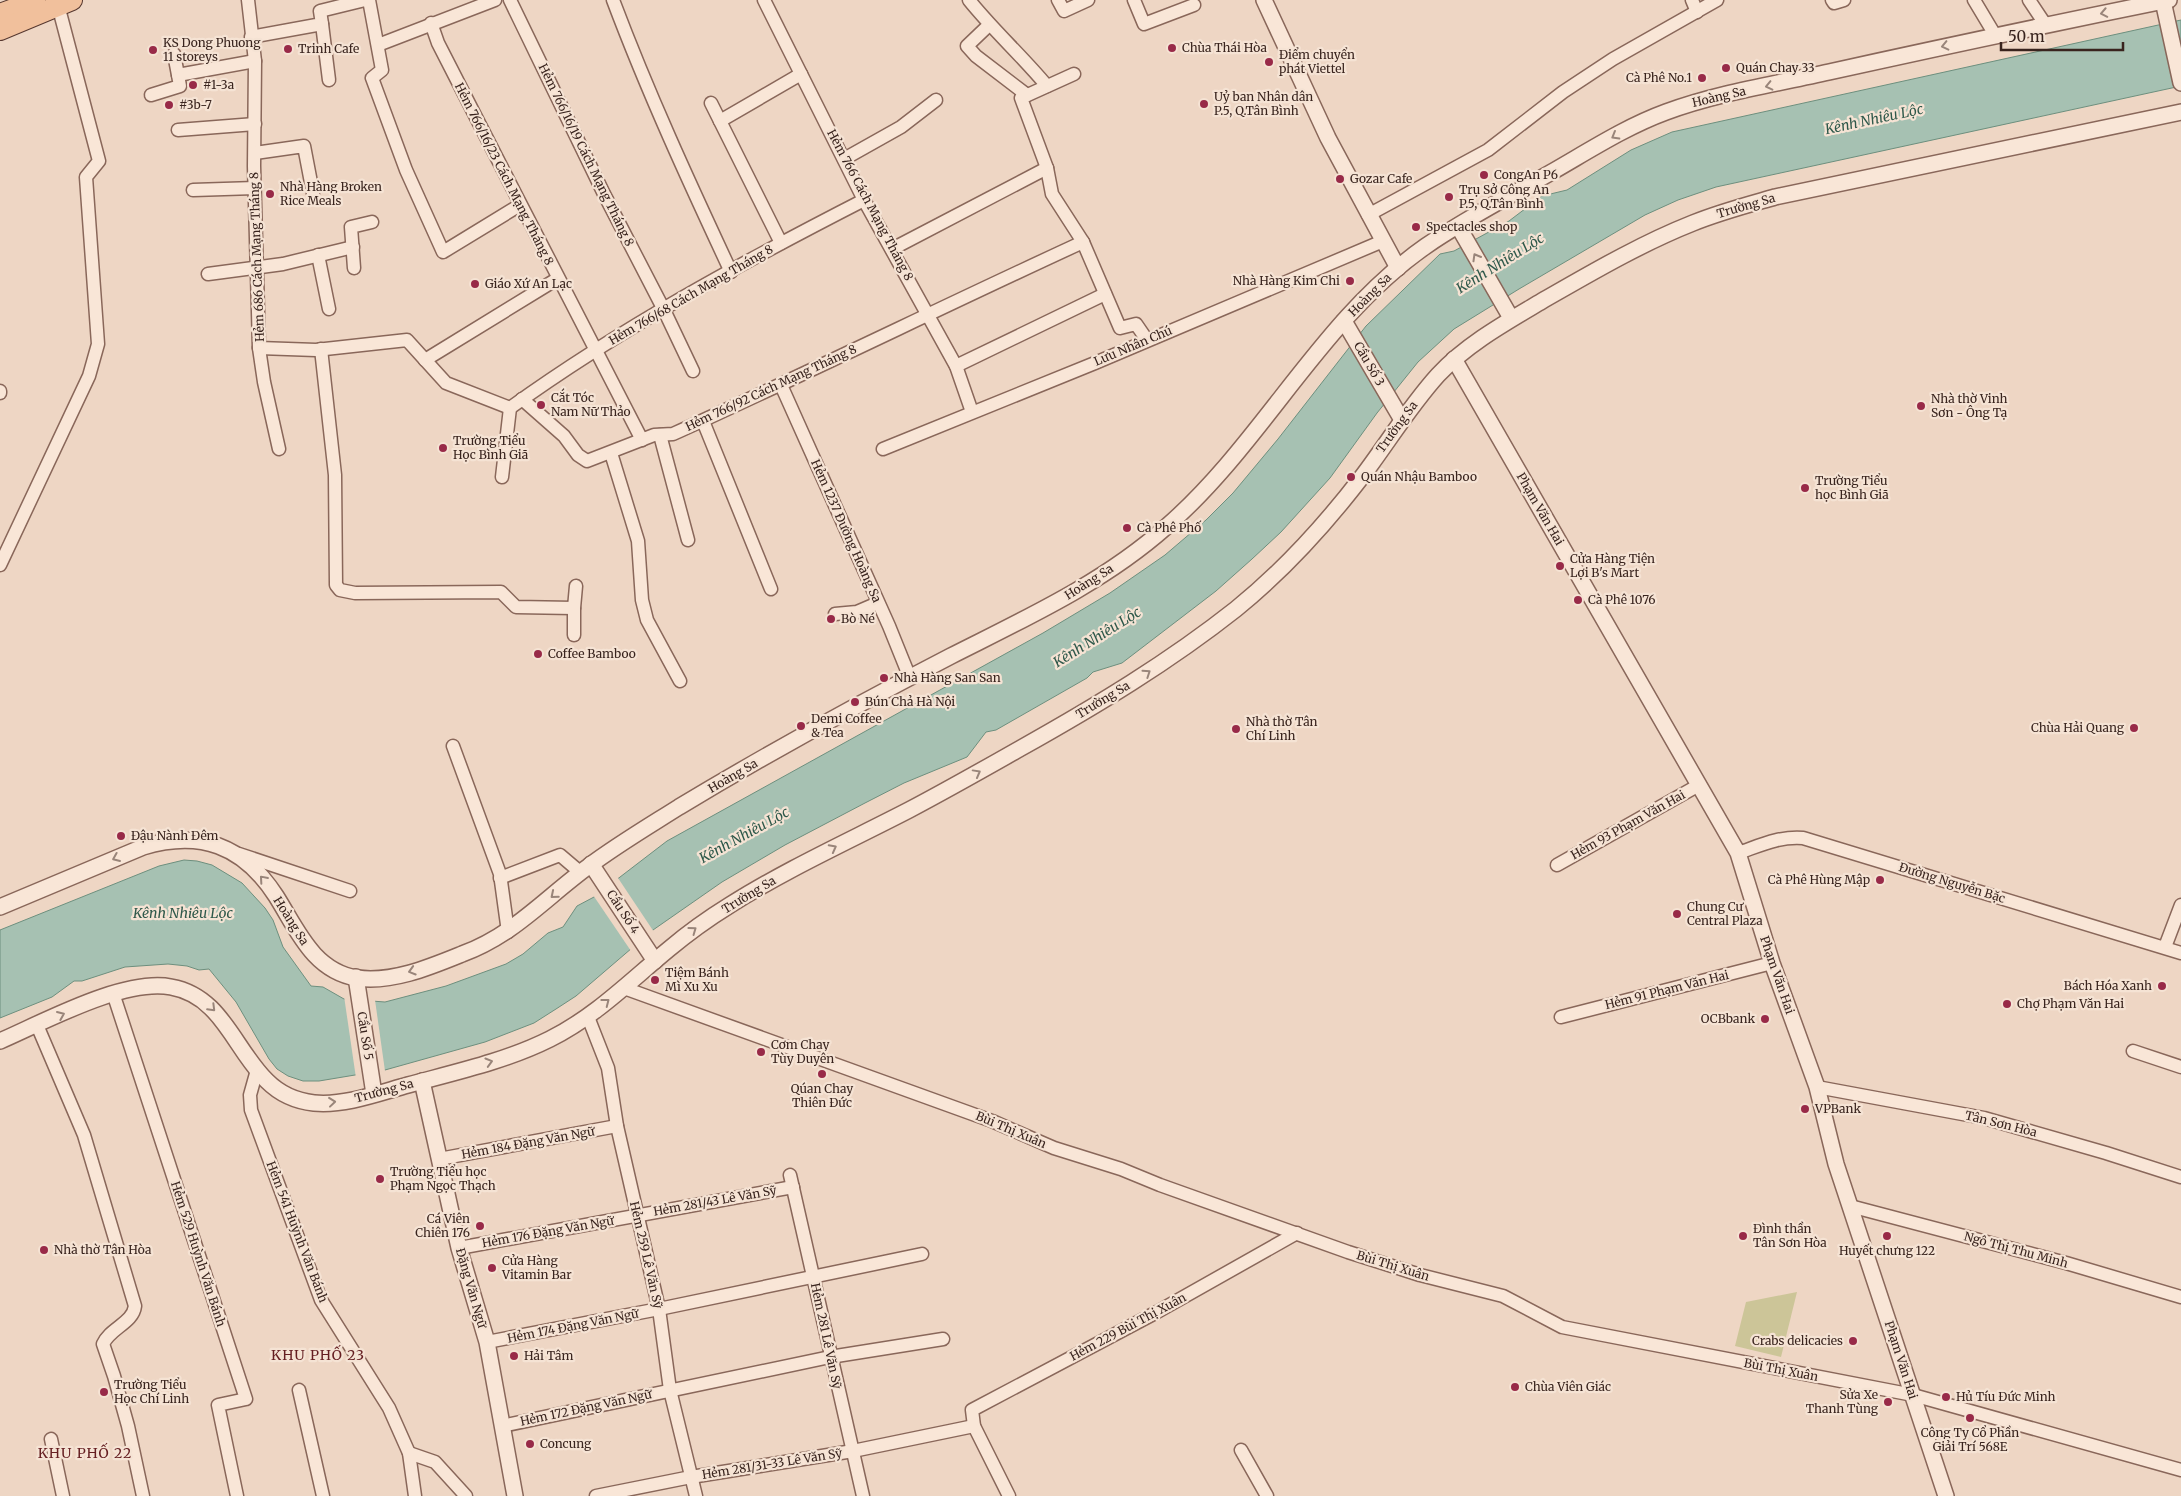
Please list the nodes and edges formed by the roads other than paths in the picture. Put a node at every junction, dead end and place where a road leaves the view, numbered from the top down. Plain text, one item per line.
1 (37, 0) edge
2 (248, 0) edge
3 (365, 0) edge
4 (369, 0) edge
5 (495, 0) edge
6 (510, 0) edge
7 (614, 0) edge
8 (764, 0) edge
9 (969, 0) edge
10 (1058, 0) edge
11 (1088, 0) edge
12 (1134, 0) edge
13 (1264, 0) edge
14 (1692, 0) edge
15 (1718, 0) edge
16 (1832, 0) edge
17 (1844, 0) edge
18 (1974, 0) edge
19 (2030, 0) edge
20 (65, 3) edge
21 (1194, 5) dead end
22 (2166, 5) edge
23 (1697, 12) junction
24 (0, 14) edge
25 (431, 23) junction
26 (322, 24) junction
27 (2045, 24) junction
28 (989, 25) junction
29 (0, 30) edge
30 (1995, 35) junction
31 (251, 36) junction
32 (378, 45) junction
33 (174, 54) dead end
34 (255, 61) junction
35 (801, 74) junction
36 (1074, 74) dead end
37 (178, 75) junction
38 (329, 80) dead end
39 (2181, 82) edge
40 (1047, 86) junction
41 (151, 95) dead end
42 (1027, 95) junction
43 (936, 100) dead end
44 (711, 103) dead end
45 (2181, 112) edge
46 (720, 121) junction
47 (255, 124) junction
48 (178, 130) dead end
49 (254, 153) junction
50 (844, 159) junction
51 (1047, 168) junction
52 (255, 188) junction
53 (193, 190) dead end
54 (313, 193) dead end
55 (864, 200) junction
56 (520, 205) junction
57 (1368, 215) junction
58 (372, 222) dead end
59 (1461, 231) junction
60 (1382, 241) junction
61 (781, 242) junction
62 (1082, 242) junction
63 (353, 247) junction
64 (892, 249) junction
65 (318, 256) junction
66 (256, 267) junction
67 (354, 268) dead end
68 (1398, 268) junction
69 (731, 272) junction
70 (208, 274) dead end
71 (557, 279) junction
72 (1105, 294) junction
73 (329, 309) dead end
74 (664, 310) junction
75 (928, 313) junction
76 (1508, 313) junction
77 (1348, 327) junction
78 (1147, 340) junction
79 (259, 348) junction
80 (321, 349) junction
81 (594, 351) junction
82 (1454, 359) junction
83 (426, 360) junction
84 (956, 366) junction
85 (692, 371) dead end
86 (781, 385) junction
87 (522, 399) junction
88 (510, 408) junction
89 (972, 412) junction
90 (1398, 413) junction
91 (703, 421) junction
92 (660, 435) junction
93 (642, 440) junction
94 (279, 449) dead end
95 (883, 449) dead end
96 (611, 453) junction
97 (502, 477) dead end
98 (688, 540) dead end
99 (0, 565) edge
100 (576, 586) dead end
101 (771, 589) dead end
102 (878, 602) junction
103 (574, 608) junction
104 (835, 614) dead end
105 (574, 635) dead end
106 (910, 678) junction
107 (680, 681) dead end
108 (453, 746) dead end
109 (1699, 785) junction
110 (234, 852) junction
111 (1738, 853) junction
112 (1557, 865) dead end
113 (586, 868) junction
114 (500, 878) junction
115 (350, 891) dead end
116 (2181, 905) edge
117 (0, 907) edge
118 (508, 932) junction
119 (2166, 947) junction
120 (2181, 953) edge
121 (655, 961) junction
122 (1772, 963) junction
123 (356, 978) junction
124 (624, 988) junction
125 (113, 993) junction
126 (588, 1017) junction
127 (1561, 1017) dead end
128 (37, 1025) junction
129 (0, 1041) edge
130 (2133, 1051) dead end
131 (2181, 1068) edge
132 (257, 1070) junction
133 (422, 1081) junction
134 (1817, 1087) junction
135 (374, 1094) junction
136 (617, 1126) junction
137 (439, 1159) junction
138 (2181, 1177) edge
139 (792, 1181) joint
140 (1850, 1206) junction
141 (638, 1215) junction
142 (1297, 1233) junction
143 (459, 1248) junction
144 (922, 1254) dead end
145 (813, 1276) junction
146 (2181, 1297) edge
147 (659, 1309) junction
148 (943, 1338) dead end
149 (487, 1342) junction
150 (830, 1357) junction
151 (299, 1390) dead end
152 (670, 1390) junction
153 (1913, 1395) junction
154 (502, 1426) junction
155 (974, 1426) junction
156 (51, 1439) dead end
157 (1241, 1450) dead end
158 (853, 1452) junction
159 (410, 1453) junction
160 (2181, 1470) edge
161 (691, 1477) junction
162 (1006, 1495) edge
163 (63, 1496) edge
164 (143, 1496) edge
165 (238, 1496) edge
166 (323, 1496) edge
167 (415, 1496) edge
168 (466, 1496) edge
169 (516, 1496) edge
170 (596, 1496) edge
171 (696, 1496) edge
172 (863, 1496) edge
173 (1267, 1496) edge
174 (1946, 1496) edge

1 - 24 main road
2 - 31 street, Hẻm 686 Cách Mạng Tháng 8
3 - 26 street
4 - 32 street
5 - 25 street
6 - 74 street, Hẻm 766/16/19 Cách Mạng Tháng 8
7 - 69 street
8 - 35 street, Hẻm 766 Cách Mạng Tháng 8
9 - 28 street
10 - 11 street
12 - 21 street
13 - 57 street
14 - 23 street
15 - 23 street
16 - 17 street
18 - 30 street
19 - 27 street
20 - 29 main road
20 - 99 street
22 -> 27 street, Hoàng Sa
22 - 39 street
23 - 57 street
25 - 32 street
25 - 56 street, Hẻm 766/16/23 Cách Mạng Tháng 8
26 - 31 street
26 - 38 street
27 - 30 street, Hoàng Sa
28 - 40 street
28 - 42 street
30 -> 59 street, Hoàng Sa
31 - 34 street, Hẻm 686 Cách Mạng Tháng 8
32 - 56 street
33 - 37 street
34 - 37 street
34 - 47 street, Hẻm 686 Cách Mạng Tháng 8
35 - 46 street
35 - 50 street, Hẻm 766 Cách Mạng Tháng 8
36 - 40 street
37 - 41 street
40 - 42 street
42 - 51 street
43 - 50 street
44 - 46 street
45 - 76 street, Trường Sa
46 - 61 street
47 - 48 street
47 - 49 street, Hẻm 686 Cách Mạng Tháng 8
49 - 52 street, Hẻm 686 Cách Mạng Tháng 8
49 - 54 street
50 - 55 street, Hẻm 766 Cách Mạng Tháng 8
51 - 62 street
51 - 64 street
52 - 53 street
52 - 66 street, Hẻm 686 Cách Mạng Tháng 8
55 - 61 street, Hẻm 766/68 Cách Mạng Tháng 8
55 - 64 street, Hẻm 766 Cách Mạng Tháng 8
56 - 71 street, Hẻm 766/16/23 Cách Mạng Tháng 8
57 - 60 street
58 - 63 street
59 - 68 street, Hoàng Sa
76 -> 59 street
60 - 68 street
60 - 78 street, Lưu Nhân Chú
61 - 69 street, Hẻm 766/68 Cách Mạng Tháng 8
62 - 72 street
62 - 75 street, Hẻm 766/92 Cách Mạng Tháng 8
63 - 65 street
63 - 67 street
64 - 75 street, Hẻm 766 Cách Mạng Tháng 8
65 - 66 street
65 - 73 street
66 - 70 street
66 - 79 street, Hẻm 686 Cách Mạng Tháng 8
68 - 77 street, Hoàng Sa
69 - 74 street, Hẻm 766/68 Cách Mạng Tháng 8
71 - 81 street, Hẻm 766/16/23 Cách Mạng Tháng 8
71 - 83 street
72 - 78 street
72 - 84 street
74 - 81 street, Hẻm 766/68 Cách Mạng Tháng 8
74 - 85 street, Hẻm 766/16/19 Cách Mạng Tháng 8
75 - 84 street, Hẻm 766 Cách Mạng Tháng 8
75 - 86 street, Hẻm 766/92 Cách Mạng Tháng 8
76 - 82 street, Trường Sa
77 - 90 street, Cầu Số 3
77 - 106 street, Hoàng Sa
78 - 89 street, Lưu Nhân Chú
79 - 80 street, Hẻm 686 Cách Mạng Tháng 8
79 - 94 street
80 - 83 street, Hẻm 686 Cách Mạng Tháng 8
80 - 103 street
81 - 87 street, Hẻm 766/68 Cách Mạng Tháng 8
81 - 93 street, Hẻm 766/16/23 Cách Mạng Tháng 8
82 - 90 street, Trường Sa
82 - 109 street, Phạm Văn Hai
83 - 88 street, Hẻm 686 Cách Mạng Tháng 8
84 - 89 street, Hẻm 766 Cách Mạng Tháng 8
86 - 91 street, Hẻm 766/92 Cách Mạng Tháng 8
86 - 102 street, Hẻm 1237 Đường Hoàng Sa
87 - 88 street
87 - 96 street
88 - 97 street
89 - 95 street, Lưu Nhân Chú
121 -> 90 street, Trường Sa
91 - 92 street, Hẻm 766/92 Cách Mạng Tháng 8
91 - 101 street
92 - 93 street, Hẻm 766/92 Cách Mạng Tháng 8
92 - 98 street
93 - 96 street, Hẻm 766/92 Cách Mạng Tháng 8
96 - 107 street
100 - 103 street
102 - 104 street
102 - 106 street, Hẻm 1237 Đường Hoàng Sa
103 - 105 street
106 - 113 street, Hoàng Sa
108 - 114 street
109 - 111 street, Phạm Văn Hai
109 - 112 street, Hẻm 93 Phạm Văn Hai
110 - 115 street
110 -> 117 street, Hoàng Sa
123 -> 110 street, Hoàng Sa
111 - 119 street, Đường Nguyễn Bặc
111 - 122 street, Phạm Văn Hai
113 - 114 street
113 -> 118 street, Hoàng Sa
113 - 121 street, Cầu Số 4
114 - 118 street
116 - 119 street
118 -> 123 street, Hoàng Sa
119 - 120 street, Đường Nguyễn Bặc
121 - 124 street, Trường Sa
122 - 127 street, Hẻm 91 Phạm Văn Hai
122 - 134 street, Phạm Văn Hai
123 - 135 street, Cầu Số 5
126 -> 124 street, Trường Sa
124 - 142 street, Bùi Thị Xuân
128 -> 125 street, Trường Sa
125 -> 132 street, Trường Sa
125 - 165 street, Hẻm 529 Huỳnh Văn Bánh
133 -> 126 street, Trường Sa
126 - 136 street, Hẻm 259 Lê Văn Sỹ
128 - 129 street, Trường Sa
128 - 164 street
130 - 131 street
132 -> 135 street, Trường Sa
132 - 159 street, Hẻm 541 Huỳnh Văn Bánh
133 - 135 street, Trường Sa
133 - 137 street, Đặng Văn Ngữ
134 - 138 street, Tân Sơn Hòa
134 - 140 street, Phạm Văn Hai
136 - 137 street, Hẻm 184 Đặng Văn Ngữ
136 - 141 street, Hẻm 259 Lê Văn Sỹ
137 - 143 street, Đặng Văn Ngữ
139 - 141 street, Hẻm 281/43 Lê Văn Sỹ
139 - 145 street, Hẻm 281 Lê Văn Sỹ
140 - 146 street, Ngô Thị Thu Minh
140 - 153 street, Phạm Văn Hai
141 - 143 street, Hẻm 176 Đặng Văn Ngữ
141 - 147 street, Hẻm 259 Lê Văn Sỹ
142 - 153 street, Bùi Thị Xuân
142 - 155 street, Hẻm 229 Bùi Thị Xuân
143 - 149 street, Đặng Văn Ngữ
144 - 145 street, Hẻm 174 Đặng Văn Ngữ
145 - 147 street, Hẻm 174 Đặng Văn Ngữ
145 - 150 street, Hẻm 281 Lê Văn Sỹ
147 - 149 street, Hẻm 174 Đặng Văn Ngữ
147 - 152 street, Hẻm 259 Lê Văn Sỹ
148 - 150 street, Hẻm 172 Đặng Văn Ngữ
149 - 154 street, Đặng Văn Ngữ
150 - 152 street, Hẻm 172 Đặng Văn Ngữ
150 - 158 street, Hẻm 281 Lê Văn Sỹ
151 - 166 street
152 - 154 street, Hẻm 172 Đặng Văn Ngữ
152 - 161 street, Hẻm 259 Lê Văn Sỹ
153 - 160 street, Bùi Thị Xuân
153 - 174 street, Phạm Văn Hai
154 - 169 street, Đặng Văn Ngữ
155 - 158 street, Hẻm 281/31-33 Lê Văn Sỹ
155 - 162 street
156 - 163 street
157 - 173 street
158 - 161 street, Hẻm 281/31-33 Lê Văn Sỹ
158 - 172 street, Hẻm 281 Lê Văn Sỹ
159 - 167 street, Hẻm 541 Huỳnh Văn Bánh
159 - 168 street
161 - 170 street, Hẻm 281/31-33 Lê Văn Sỹ
161 - 171 street, Hẻm 259 Lê Văn Sỹ

